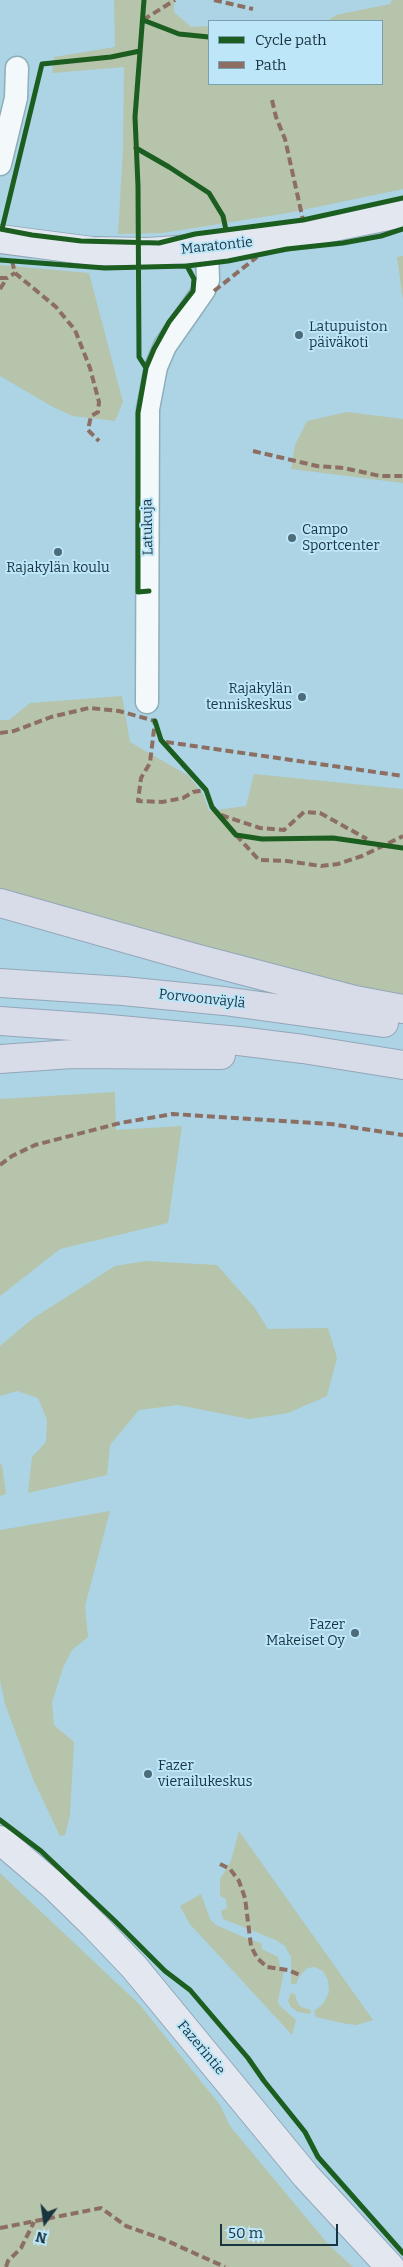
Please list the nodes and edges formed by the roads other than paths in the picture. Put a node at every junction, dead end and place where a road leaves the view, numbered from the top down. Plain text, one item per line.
1 (17, 68) dead end
2 (0, 164) edge
3 (403, 213) edge
4 (0, 239) edge
5 (208, 248) junction
6 (147, 702) dead end
7 (0, 902) edge
8 (0, 983) edge
9 (403, 1009) edge
10 (0, 1021) edge
11 (403, 1027) edge
12 (368, 1058) junction
13 (0, 1059) edge
14 (403, 1065) edge
15 (0, 1840) edge
16 (390, 2267) edge

1 - 2 street
3 - 5 main road, Maratontie
4 - 5 main road, Maratontie
5 - 6 street, Latukuja
7 - 9 highway
8 - 11 highway, Porvoonväylä
10 - 12 highway
12 - 13 highway
12 - 14 highway
15 - 16 main road, Fazerintie

